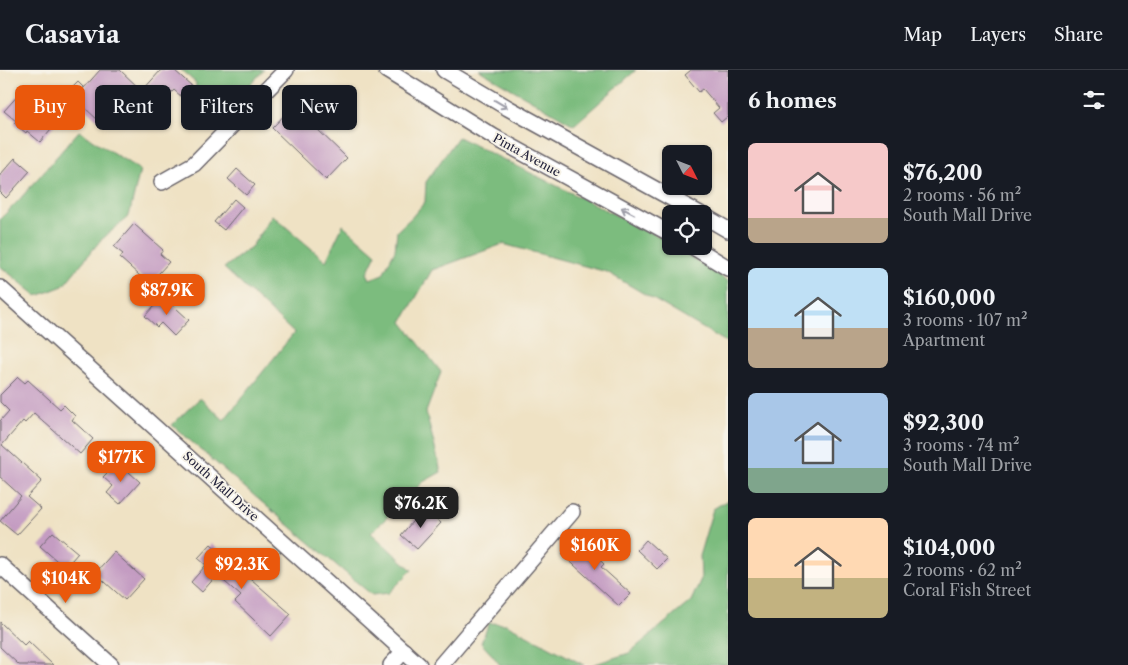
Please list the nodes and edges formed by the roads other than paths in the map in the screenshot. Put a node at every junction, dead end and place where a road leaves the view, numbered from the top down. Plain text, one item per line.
1 (286, 70) edge
2 (386, 70) edge
3 (444, 70) edge
4 (162, 182) dead end
5 (684, 205) edge
6 (712, 221) edge
7 (662, 229) edge
8 (728, 230) edge
9 (707, 255) edge
10 (728, 268) edge
11 (0, 288) edge
12 (572, 512) dead end
13 (0, 565) edge
14 (404, 651) junction
15 (111, 665) edge
16 (391, 665) edge
17 (419, 665) edge
18 (441, 665) edge

1 - 4 street
7 -> 2 street, Pinta Avenue
3 -> 5 street
6 - 8 street
9 - 10 street
11 - 14 street, South Mall Drive
12 - 18 street
13 - 15 street
14 - 16 street
14 - 17 street, South Mall Drive

